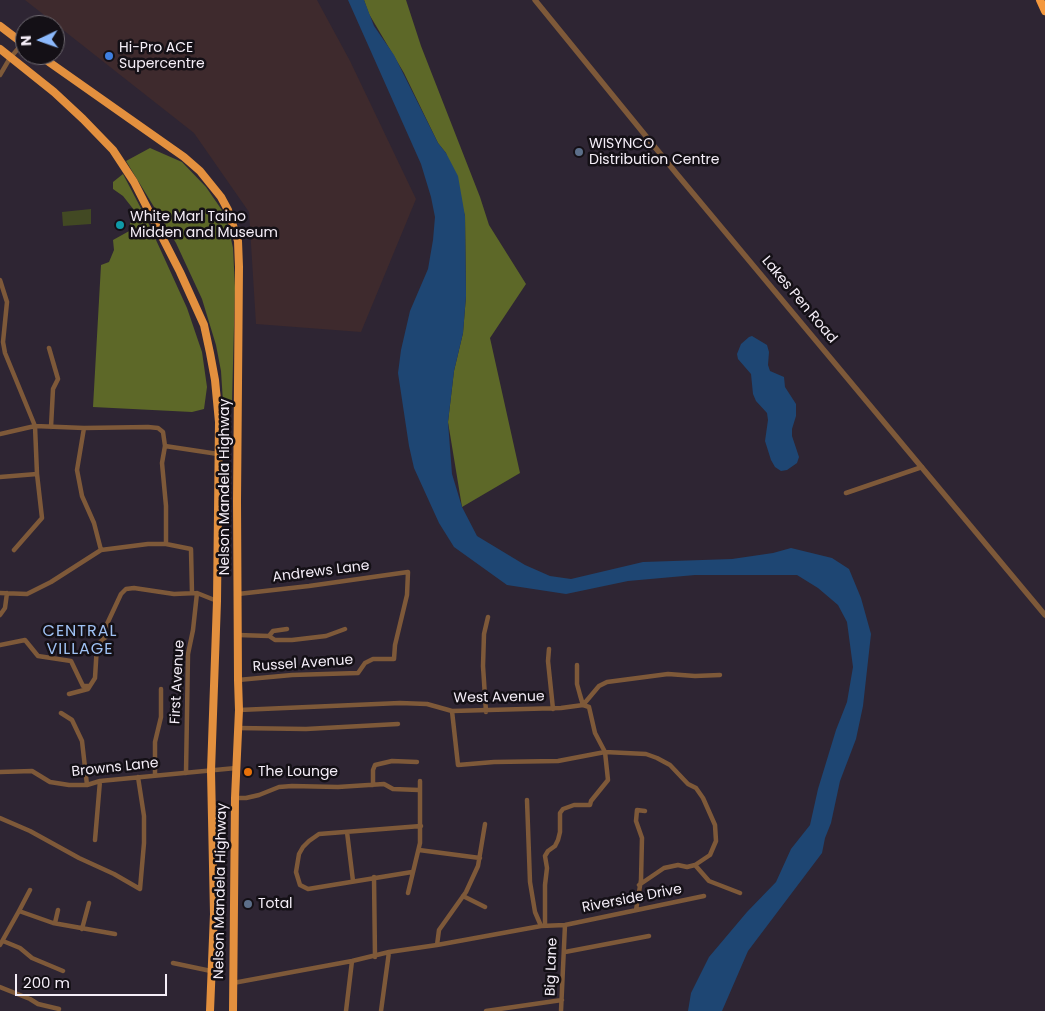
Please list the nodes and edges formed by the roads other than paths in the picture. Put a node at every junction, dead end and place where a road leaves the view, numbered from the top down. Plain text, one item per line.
1 (535, 0) edge
2 (1040, 0) edge
3 (1045, 11) edge
4 (0, 26) edge
5 (15, 37) edge
6 (0, 49) edge
7 (15, 53) edge
8 (10, 58) junction
9 (53, 65) edge
10 (0, 75) edge
11 (0, 280) edge
12 (49, 348) dead end
13 (36, 426) junction
14 (51, 427) junction
15 (84, 428) junction
16 (0, 434) edge
17 (165, 446) junction
18 (218, 454) junction
19 (922, 467) junction
20 (37, 474) junction
21 (0, 477) edge
22 (846, 493) dead end
23 (166, 544) junction
24 (14, 550) dead end
25 (101, 550) junction
26 (0, 593) edge
27 (7, 593) junction
28 (195, 593) junction
29 (238, 594) junction
30 (217, 601) junction
31 (0, 615) edge
32 (1045, 616) edge
33 (488, 617) dead end
34 (287, 629) dead end
35 (345, 629) dead end
36 (238, 635) junction
37 (269, 636) junction
38 (0, 645) edge
39 (549, 648) dead end
40 (394, 659) joint
41 (577, 665) dead end
42 (720, 674) dead end
43 (238, 680) junction
44 (89, 686) junction
45 (161, 689) dead end
46 (69, 694) dead end
47 (583, 704) junction
48 (554, 709) junction
49 (239, 710) junction
50 (452, 711) junction
51 (486, 712) junction
52 (61, 714) dead end
53 (398, 724) dead end
54 (237, 728) junction
55 (605, 752) junction
56 (417, 762) dead end
57 (236, 768) junction
58 (212, 771) junction
59 (0, 772) edge
60 (186, 773) junction
61 (155, 775) junction
62 (138, 777) junction
63 (100, 781) junction
64 (420, 781) dead end
65 (373, 785) junction
66 (87, 786) junction
67 (419, 790) junction
68 (235, 798) junction
69 (527, 800) dead end
70 (645, 811) dead end
71 (0, 818) edge
72 (485, 824) dead end
73 (421, 826) junction
74 (347, 832) junction
75 (95, 840) dead end
76 (419, 850) junction
77 (480, 858) junction
78 (695, 865) junction
79 (412, 872) junction
80 (374, 877) junction
81 (352, 881) junction
82 (639, 886) junction
83 (30, 890) dead end
84 (408, 893) dead end
85 (740, 893) dead end
86 (463, 896) junction
87 (704, 896) dead end
88 (89, 903) dead end
89 (485, 907) dead end
90 (18, 910) junction
91 (58, 910) dead end
92 (636, 910) junction
93 (55, 923) junction
94 (565, 925) junction
95 (543, 926) junction
96 (82, 928) junction
97 (115, 934) dead end
98 (650, 936) dead end
99 (1, 943) edge
100 (437, 945) junction
101 (389, 952) junction
102 (565, 952) junction
103 (375, 957) junction
104 (352, 961) junction
105 (173, 963) dead end
106 (63, 971) dead end
107 (211, 971) junction
108 (233, 983) junction
109 (0, 987) edge
110 (562, 1000) junction
111 (59, 1010) dead end
112 (210, 1011) edge
113 (233, 1011) edge
114 (346, 1011) edge
115 (381, 1011) edge
116 (486, 1011) edge
117 (561, 1011) edge

1 - 19 street, Lakes Pen Road
2 - 3 highway
4 - 5 highway
6 - 8 highway, Nelson Mandela Highway
7 - 8 street
8 - 10 street
8 - 18 highway, Nelson Mandela Highway
9 - 29 highway, Nelson Mandela Highway
11 - 13 street
12 - 14 street
13 - 14 street
13 - 16 street
13 - 20 street
14 - 15 street
15 - 17 street
15 - 25 street
17 - 18 street
17 - 23 street
18 - 30 highway, Nelson Mandela Highway
19 - 22 street
19 - 32 street, Lakes Pen Road
20 - 21 street
20 - 24 street
23 - 25 street
23 - 28 street, First Avenue
25 - 27 street
26 - 27 street
27 - 31 street
28 - 30 street
28 - 44 street
28 - 60 street, First Avenue
29 - 36 highway, Nelson Mandela Highway
29 - 40 street, Andrews Lane
30 - 58 highway, Nelson Mandela Highway
33 - 51 street
34 - 37 street
35 - 37 street
36 - 37 street
36 - 43 highway, Nelson Mandela Highway
38 - 44 street
39 - 48 street
40 - 43 street, Russel Avenue
41 - 47 street
42 - 47 street
43 - 49 highway, Nelson Mandela Highway
44 - 46 street
45 - 61 street
47 - 48 street, West Avenue
47 - 55 street
48 - 51 street, West Avenue
49 - 50 street, West Avenue
49 - 54 highway, Nelson Mandela Highway
50 - 51 street, West Avenue
50 - 55 street
52 - 66 street
53 - 54 street
54 - 57 highway, Nelson Mandela Highway
55 - 78 street
55 - 95 street
56 - 65 street
57 - 58 street, Browns Lane
57 - 68 highway, Nelson Mandela Highway
58 - 60 street, Browns Lane
58 - 107 highway, Nelson Mandela Highway
59 - 66 street, Browns Lane
60 - 61 street, Browns Lane
61 - 62 street, Browns Lane
62 - 63 street, Browns Lane
62 - 71 street
63 - 66 street, Browns Lane
63 - 75 street
64 - 67 street
65 - 67 street
65 - 68 street
67 - 73 street
68 - 108 highway, Nelson Mandela Highway
69 - 95 street
70 - 82 street
72 - 77 street
73 - 74 street
73 - 76 street
74 - 81 street
74 - 81 street
76 - 77 street
76 - 79 street
77 - 86 street
78 - 82 street
78 - 85 street
79 - 80 street
79 - 84 street
80 - 81 street
80 - 103 street
82 - 92 street
83 - 90 street
86 - 89 street
86 - 100 street
87 - 92 street, Riverside Drive
88 - 96 street
90 - 93 street
90 - 99 street
91 - 93 street
92 - 94 street, Riverside Drive
93 - 96 street
94 - 95 street, Riverside Drive
94 - 102 street, Big Lane
95 - 100 street, Riverside Drive
96 - 97 street
98 - 102 street
99 - 106 street
100 - 101 street, Riverside Drive
101 - 103 street, Riverside Drive
101 - 115 street
102 - 110 street, Big Lane
103 - 104 street, Riverside Drive
104 - 108 street, Riverside Drive
104 - 114 street
105 - 107 street
107 - 112 highway, Nelson Mandela Highway
108 - 113 highway, Nelson Mandela Highway
109 - 111 street
110 - 116 street
110 - 117 street, Big Lane

